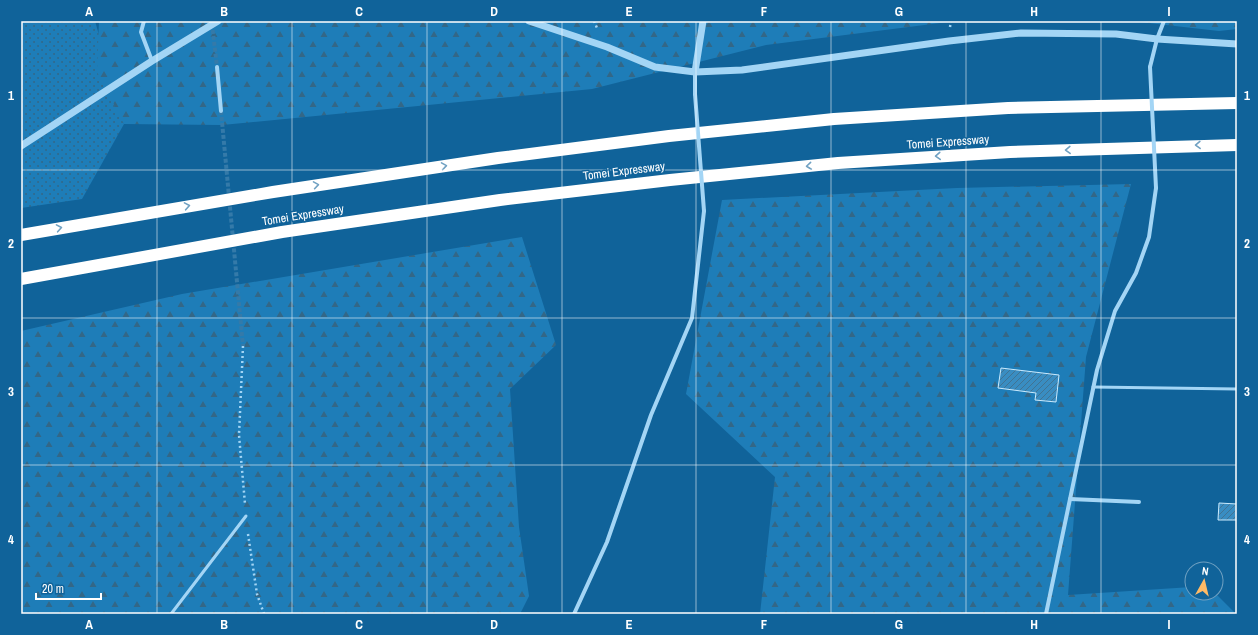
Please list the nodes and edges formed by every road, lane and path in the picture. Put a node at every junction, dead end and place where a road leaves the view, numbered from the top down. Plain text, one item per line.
1 (144, 21) edge
2 (218, 21) edge
3 (529, 21) edge
4 (703, 21) edge
5 (1164, 21) edge
6 (1156, 39) junction
7 (1237, 44) edge
8 (152, 61) junction
9 (217, 67) tunnel mouth
10 (696, 72) junction
11 (1237, 103) edge
12 (221, 111) tunnel mouth
13 (1237, 145) edge
14 (21, 146) edge
15 (21, 235) edge
16 (21, 279) edge
17 (243, 346) tunnel mouth
18 (1093, 387) junction
19 (1237, 389) edge
20 (1070, 499) junction
21 (1139, 502) dead end
22 (246, 516) junction
23 (172, 614) edge
24 (264, 614) edge
25 (574, 614) edge
26 (1046, 614) edge

1 - 8 street
2 - 8 street
3 - 10 street
4 - 10 street
5 - 6 street
6 - 7 street
6 - 10 street
6 - 18 street, bridge
8 - 14 street
9 - 12 street
10 - 25 street, bridge
15 -> 11 highway
13 -> 16 highway, Tomei Expressway
17 - 22 path
18 - 19 lane
18 - 20 street
20 - 21 street
20 - 26 street
22 - 23 lane
22 - 24 path

